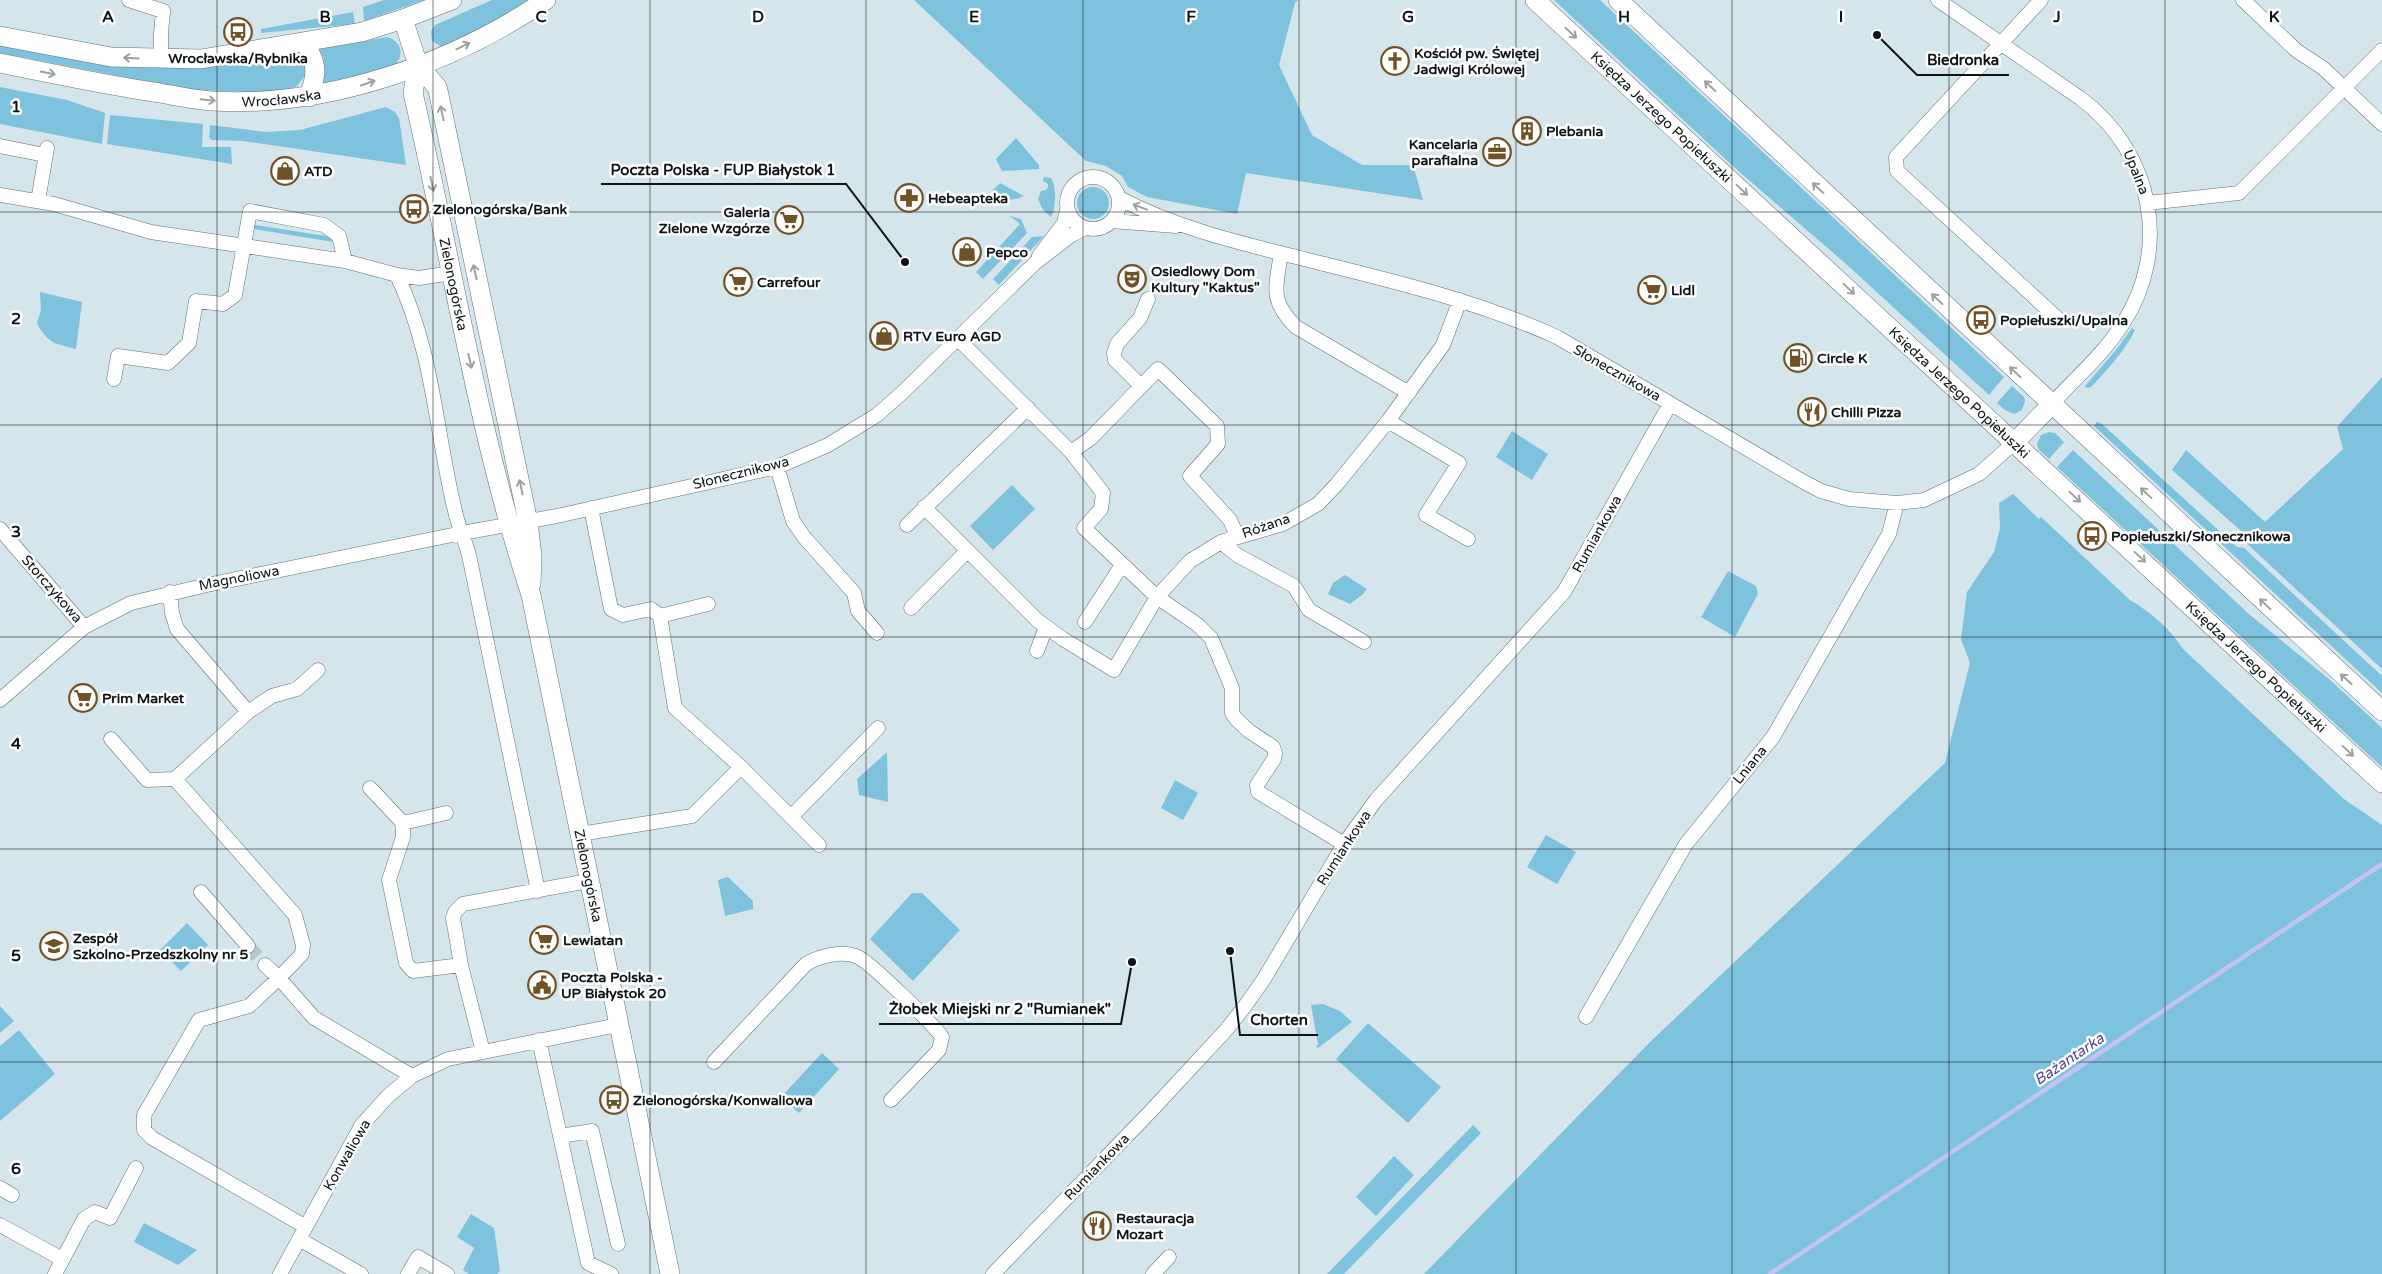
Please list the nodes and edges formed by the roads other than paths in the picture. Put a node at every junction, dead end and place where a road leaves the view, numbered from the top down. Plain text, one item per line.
1 (128, 0) edge
2 (452, 0) edge
3 (546, 0) edge
4 (1535, 0) edge
5 (1618, 0) edge
6 (1938, 0) edge
7 (2041, 0) edge
8 (2243, 0) edge
9 (403, 19) junction
10 (0, 36) edge
11 (304, 42) junction
12 (2001, 42) junction
13 (2382, 50) edge
14 (161, 60) junction
15 (0, 63) edge
16 (418, 65) junction
17 (2346, 88) junction
18 (308, 97) junction
19 (2382, 124) edge
20 (0, 146) edge
21 (0, 195) edge
22 (1120, 198) junction
23 (38, 202) junction
24 (2148, 203) junction
25 (1067, 210) junction
26 (1112, 222) junction
27 (1085, 228) junction
28 (1194, 228) junction
29 (244, 247) junction
30 (1281, 253) junction
31 (345, 261) junction
32 (1035, 263) junction
33 (450, 273) junction
34 (397, 275) junction
35 (1148, 299) dead end
36 (1460, 300) junction
37 (2057, 318) dead end
38 (958, 339) junction
39 (114, 379) dead end
40 (1141, 386) junction
41 (1409, 393) junction
42 (1670, 404) junction
43 (2051, 405) junction
44 (1028, 408) junction
45 (1388, 421) junction
46 (2015, 442) junction
47 (1071, 452) junction
48 (777, 466) junction
49 (1896, 503) junction
50 (591, 508) junction
51 (924, 508) junction
52 (528, 522) junction
53 (509, 525) junction
54 (907, 525) dead end
55 (0, 529) edge
56 (462, 533) junction
57 (1237, 536) junction
58 (1468, 539) dead end
59 (1221, 542) junction
60 (967, 551) junction
61 (1122, 565) junction
62 (170, 592) junction
63 (531, 595) junction
64 (1157, 597) junction
65 (708, 604) dead end
66 (911, 608) dead end
67 (660, 616) junction
68 (1085, 622) dead end
69 (84, 627) junction
70 (1046, 627) junction
71 (877, 633) dead end
72 (1364, 642) dead end
73 (1037, 651) dead end
74 (318, 670) dead end
75 (0, 700) edge
76 (2382, 711) edge
77 (248, 712) junction
78 (878, 728) dead end
79 (111, 739) dead end
80 (742, 766) junction
81 (175, 779) junction
82 (2382, 783) edge
83 (370, 788) dead end
84 (446, 813) dead end
85 (792, 816) junction
86 (403, 823) junction
87 (580, 834) junction
88 (1344, 844) junction
89 (819, 845) dead end
90 (588, 881) junction
91 (538, 891) junction
92 (201, 892) dead end
93 (248, 946) tunnel mouth
94 (266, 965) tunnel mouth
95 (461, 965) junction
96 (279, 978) junction
97 (1586, 1017) dead end
98 (618, 1026) junction
99 (539, 1040) junction
100 (483, 1052) junction
101 (714, 1062) dead end
102 (412, 1076) junction
103 (891, 1100) dead end
104 (560, 1136) junction
105 (136, 1168) dead end
106 (0, 1225) edge
107 (303, 1233) junction
108 (618, 1244) dead end
109 (1169, 1257) dead end
110 (62, 1259) junction
111 (998, 1272) edge
112 (54, 1274) edge
113 (280, 1274) edge
114 (361, 1274) edge
115 (408, 1274) edge
116 (447, 1274) edge
117 (610, 1274) edge
118 (670, 1274) edge
119 (1153, 1274) edge

1 - 14 street
2 - 9 main road
16 -> 3 main road, Wrocławska
4 -> 46 main road, Księdza Jerzego Popiełuszki
43 -> 5 main road
6 - 12 street, Upalna
7 - 12 street
8 - 17 street
9 - 11 main road
9 - 16 main road
14 -> 10 main road
11 - 14 main road
11 - 18 main road
12 - 24 street, Upalna
12 - 37 street
13 - 17 street
15 -> 18 main road, Wrocławska
18 -> 16 main road, Wrocławska
16 -> 33 main road, Zielonogórska
52 -> 16 main road, Zielonogórska
17 - 19 street
17 - 24 street
20 - 23 street
21 - 23 street
22 - 25 street
22 - 26 street
28 -> 22 street, Słonecznikowa
23 - 29 street
24 - 43 street, Upalna
25 - 27 street
25 - 32 street, Słonecznikowa
26 - 27 street
26 - 28 street, Słonecznikowa
27 - 32 street, Słonecznikowa
28 - 30 street, Słonecznikowa
29 - 31 street
29 - 31 street
29 - 39 street
30 - 36 street, Słonecznikowa
30 - 41 street
31 - 34 street
32 - 38 street, Słonecznikowa
33 - 34 street
33 -> 53 main road, Zielonogórska
34 - 56 street
35 - 40 street
36 - 41 street, Różana
36 - 42 street, Słonecznikowa
38 - 44 street
38 - 48 street, Słonecznikowa
40 - 47 street
40 - 57 street
41 - 45 street, Różana
42 - 49 street, Słonecznikowa
42 - 88 street, Rumiankowa
43 - 46 main road
76 -> 43 main road
44 - 47 street
44 - 51 street
45 - 57 street, Różana
45 - 58 street
46 - 49 street, Słonecznikowa
46 -> 82 main road, Księdza Jerzego Popiełuszki
47 - 61 street
48 - 50 street, Słonecznikowa
48 - 71 street
49 - 97 street, Lniana
50 - 52 street, Słonecznikowa
50 - 67 street
51 - 54 street
51 - 60 street
52 - 53 street, Słonecznikowa
52 - 63 main road, Zielonogórska
53 - 56 street, Magnoliowa
53 - 63 main road, Zielonogórska
55 - 69 street, Storczykowa
56 - 62 street, Magnoliowa
56 - 91 street
57 - 59 street, Różana
59 - 64 street, Różana
59 - 72 street
60 - 66 street
60 - 70 street
61 - 64 street
61 - 68 street
62 - 69 street, Magnoliowa
62 - 77 street
63 - 87 main road, Zielonogórska
64 - 70 street, Różana
64 - 88 street
65 - 67 street
67 - 80 street
69 - 75 street, Magnoliowa
70 - 73 street
74 - 77 street
77 - 81 street
78 - 85 street
79 - 81 street
80 - 85 street
80 - 87 street
81 - 96 street
83 - 86 street
84 - 86 street
85 - 89 street
86 - 95 street
87 - 90 main road, Zielonogórska
88 - 111 street, Rumiankowa
90 - 91 street
90 - 98 main road, Zielonogórska
91 - 95 street
92 - 93 street
94 - 96 street
95 - 100 street
96 - 102 street
96 - 107 street
98 - 99 street, Konwaliowa
98 - 118 main road, Zielonogórska
99 - 100 street, Konwaliowa
99 - 104 street
100 - 102 street, Konwaliowa
101 - 103 street
102 - 107 street, Konwaliowa
104 - 108 street
104 - 117 street
105 - 110 street
106 - 110 street
107 - 113 street, Konwaliowa
107 - 114 street
109 - 119 street
110 - 112 street
115 - 116 street

